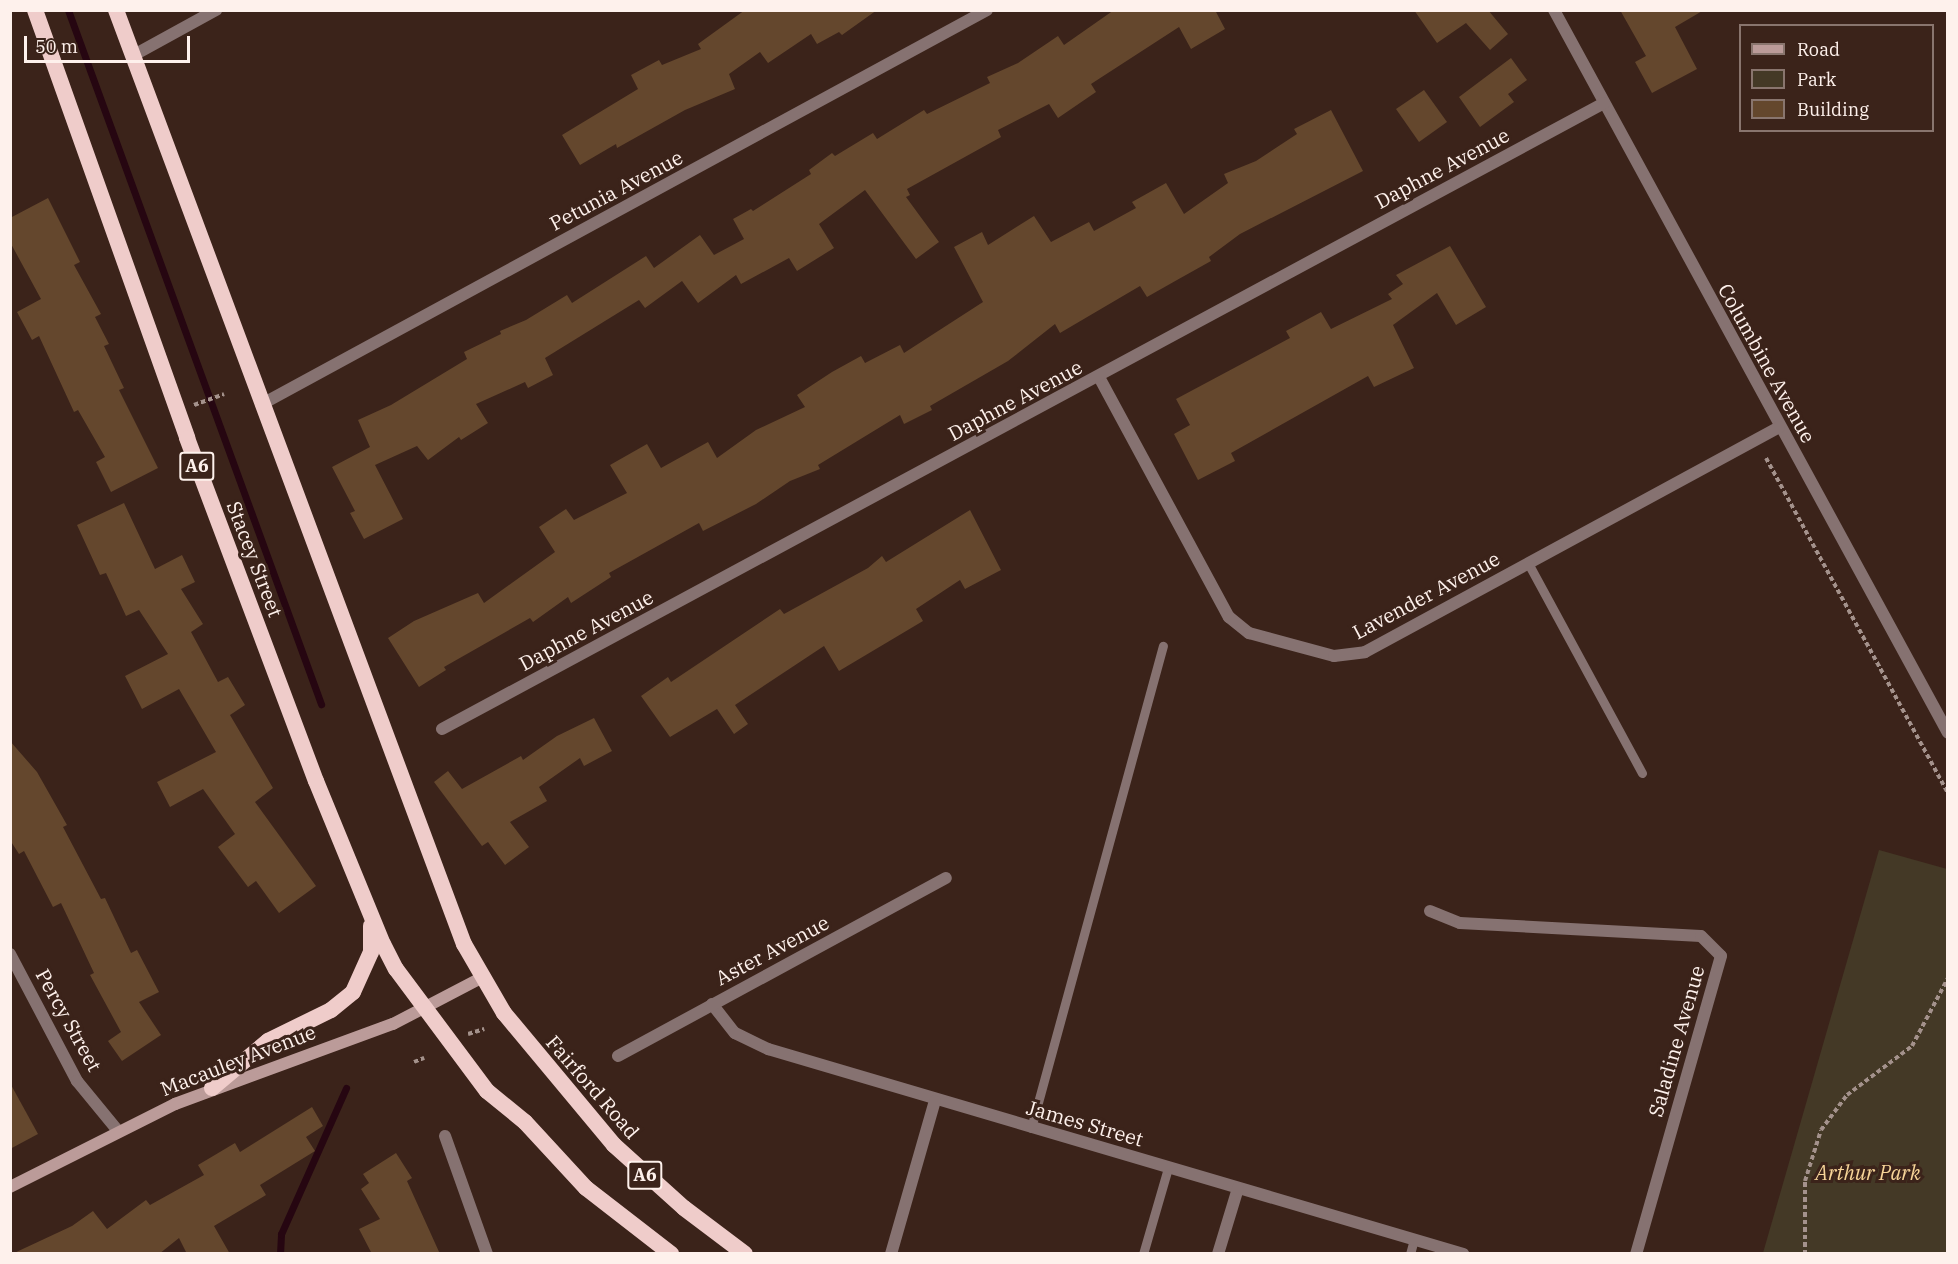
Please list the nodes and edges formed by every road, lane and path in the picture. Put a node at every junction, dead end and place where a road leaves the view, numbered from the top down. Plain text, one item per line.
1 (35, 10) edge
2 (116, 10) edge
3 (216, 10) edge
4 (987, 10) edge
5 (1554, 10) edge
6 (134, 55) junction
7 (1604, 103) junction
8 (1099, 377) junction
9 (224, 394) dead end
10 (264, 403) junction
11 (193, 405) dead end
12 (1779, 427) junction
13 (1766, 458) dead end
14 (1528, 563) junction
15 (1163, 646) dead end
16 (442, 729) dead end
17 (1947, 733) edge
18 (1642, 773) dead end
19 (1947, 793) edge
20 (946, 878) dead end
21 (1430, 911) dead end
22 (370, 917) junction
23 (10, 954) edge
24 (483, 977) junction
25 (1947, 978) edge
26 (712, 1004) junction
27 (426, 1009) junction
28 (484, 1029) dead end
29 (458, 1035) dead end
30 (618, 1056) dead end
31 (424, 1058) dead end
32 (414, 1062) dead end
33 (212, 1088) junction
34 (935, 1101) junction
35 (1031, 1128) junction
36 (118, 1131) junction
37 (445, 1136) dead end
38 (1168, 1168) junction
39 (10, 1187) edge
40 (1238, 1188) junction
41 (1414, 1239) junction
42 (487, 1254) edge
43 (671, 1254) edge
44 (745, 1254) edge
45 (891, 1254) edge
46 (1143, 1254) edge
47 (1218, 1254) edge
48 (1410, 1254) edge
49 (1463, 1254) edge
50 (1636, 1254) edge
51 (1805, 1254) edge

1 - 22 highway, Stacey Street / A6
2 - 6 highway, A6
3 - 6 street
4 - 10 street, Petunia Avenue
5 - 7 street, Columbine Avenue
6 - 10 highway, A6
7 - 8 street, Daphne Avenue
7 - 12 street, Columbine Avenue
8 - 14 street, Lavender Avenue
8 - 16 street, Daphne Avenue
9 - 11 path
10 - 24 highway, A6
12 - 14 street, Lavender Avenue
12 - 17 street, Columbine Avenue
13 - 19 path
14 - 18 lane
15 - 35 lane
20 - 26 street, Aster Avenue
21 - 50 street, Saladine Avenue
22 - 27 highway, Stacey Street / A6
22 - 33 highway
23 - 36 street, Percy Street
24 - 27 main road, Macauley Avenue
24 - 44 highway, Fairford Road / A6
25 - 51 path
26 - 30 street, Aster Avenue
26 - 34 street, James Street
27 - 33 main road, Macauley Avenue
27 - 43 highway, A6
28 - 29 path
31 - 32 path
33 - 36 main road, Macauley Avenue
34 - 35 street, James Street
34 - 45 street
35 - 38 street, James Street
36 - 39 main road, Macauley Avenue
37 - 42 street
38 - 40 street, James Street
38 - 46 lane
40 - 41 street, James Street
40 - 47 street
41 - 48 lane
41 - 49 street, James Street

